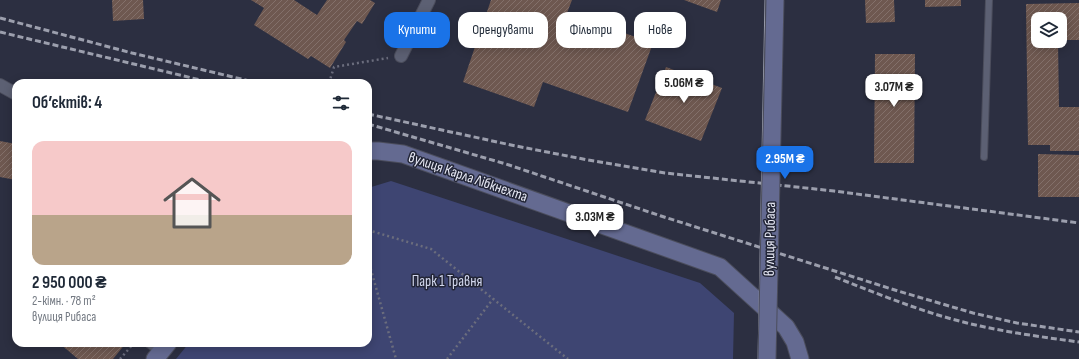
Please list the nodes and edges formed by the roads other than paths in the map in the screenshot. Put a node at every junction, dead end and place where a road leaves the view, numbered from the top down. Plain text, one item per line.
1 (429, 0) edge
2 (775, 0) edge
3 (989, 0) edge
4 (401, 56) road end
5 (0, 85) edge
6 (12, 92) edge
7 (372, 151) edge
8 (984, 157) dead end
9 (767, 359) edge
10 (800, 359) edge

1 - 4 street
2 - 9 street, вулиця Рибаса, bridge
3 - 8 lane
5 - 6 street
7 - 10 street, вулиця Карла Лібкнехта

